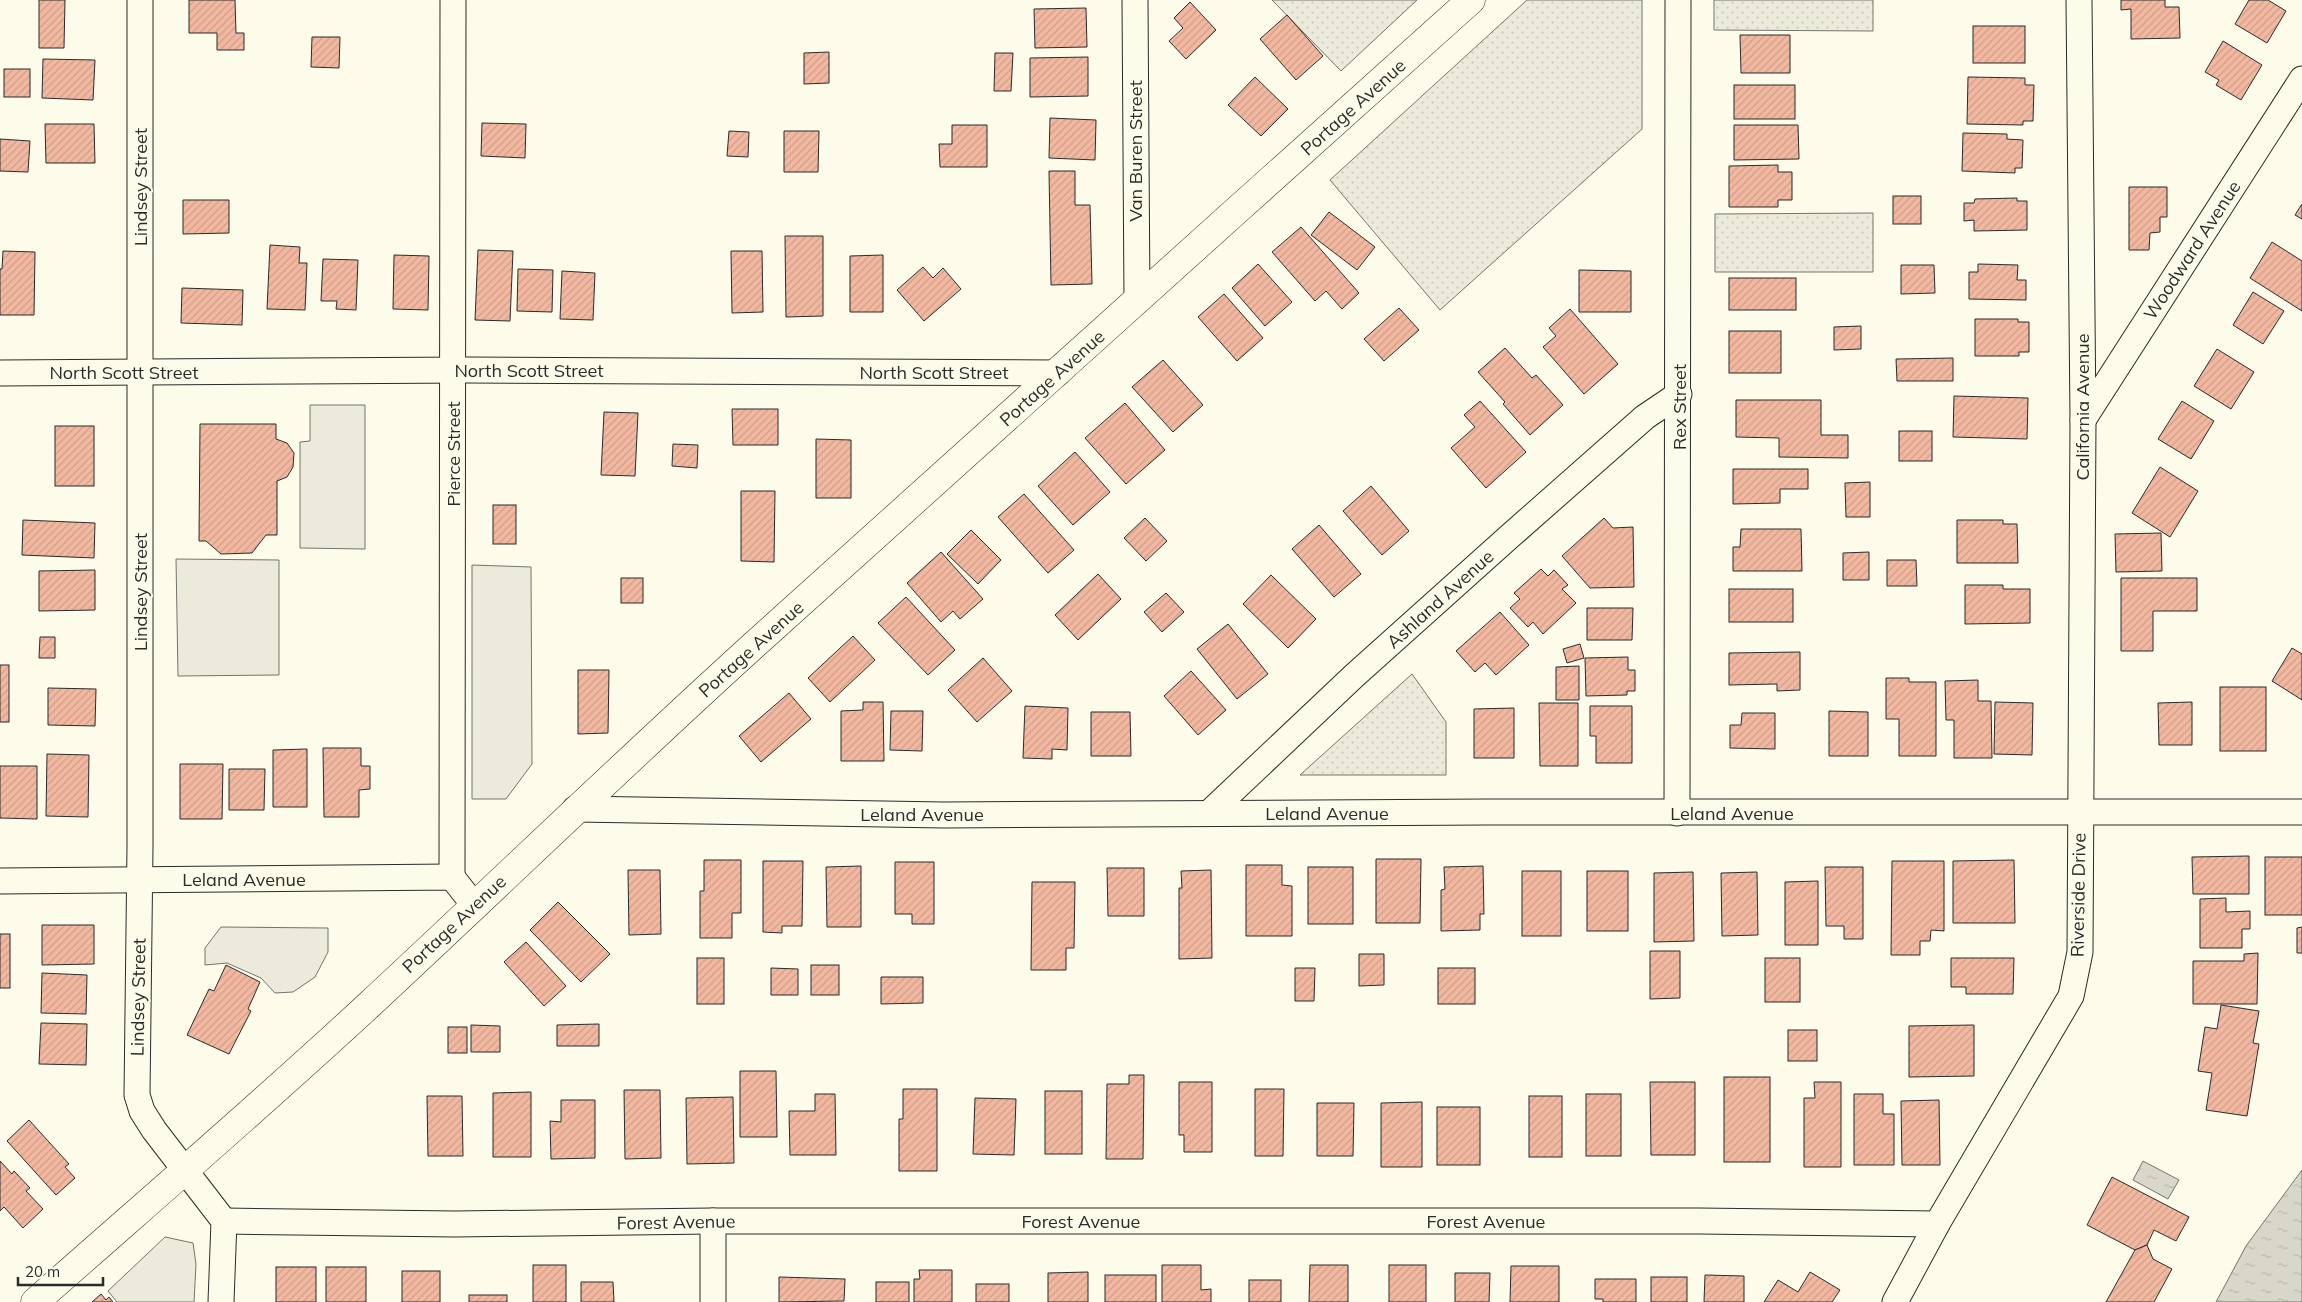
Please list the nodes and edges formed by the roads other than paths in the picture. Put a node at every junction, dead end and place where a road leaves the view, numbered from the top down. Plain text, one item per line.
1 (140, 0) edge
2 (453, 0) edge
3 (1135, 0) edge
4 (1471, 0) edge
5 (1678, 0) edge
6 (2080, 0) edge
7 (2302, 79) edge
8 (1137, 302) junction
9 (453, 370) junction
10 (140, 372) junction
11 (1058, 372) junction
12 (0, 373) edge
13 (1679, 394) junction
14 (2083, 420) junction
15 (575, 809) junction
16 (2302, 812) edge
17 (1209, 813) junction
18 (1677, 813) junction
19 (2080, 813) junction
20 (452, 877) junction
21 (140, 879) junction
22 (0, 881) edge
23 (474, 905) junction
24 (183, 1170) junction
25 (224, 1221) junction
26 (712, 1221) junction
27 (1937, 1224) junction
28 (35, 1302) edge
29 (221, 1302) edge
30 (713, 1302) edge
31 (1895, 1302) edge

1 - 10 street, Lindsey Street
2 - 9 street, Pierce Street
3 - 8 street, Van Buren Street
4 - 8 main road, Portage Avenue
5 - 13 street, Rex Street
6 - 14 street, California Avenue
7 - 14 street, Woodward Avenue
8 - 11 main road, Portage Avenue
9 - 10 street, North Scott Street
9 - 11 street, North Scott Street
9 - 20 street, Pierce Street
10 - 12 street, North Scott Street
10 - 21 street, Lindsey Street
11 - 15 main road, Portage Avenue
13 - 17 street, Ashland Avenue
13 - 18 street, Rex Street
14 - 19 street, California Avenue
15 - 17 street, Leland Avenue
15 - 23 main road, Portage Avenue
16 - 19 street, Riverside Drive
17 - 18 street, Leland Avenue
18 - 19 street, Leland Avenue
19 - 27 street, Riverside Drive
20 - 21 street, Leland Avenue
20 - 23 street
21 - 22 street, Leland Avenue
21 - 24 street, Lindsey Street
23 - 24 main road, Portage Avenue
24 - 25 street, Lindsey Street
24 - 28 main road, Portage Avenue
25 - 26 street, Forest Avenue
25 - 29 street
26 - 27 street, Forest Avenue
26 - 30 street
27 - 31 street, Riverside Drive

